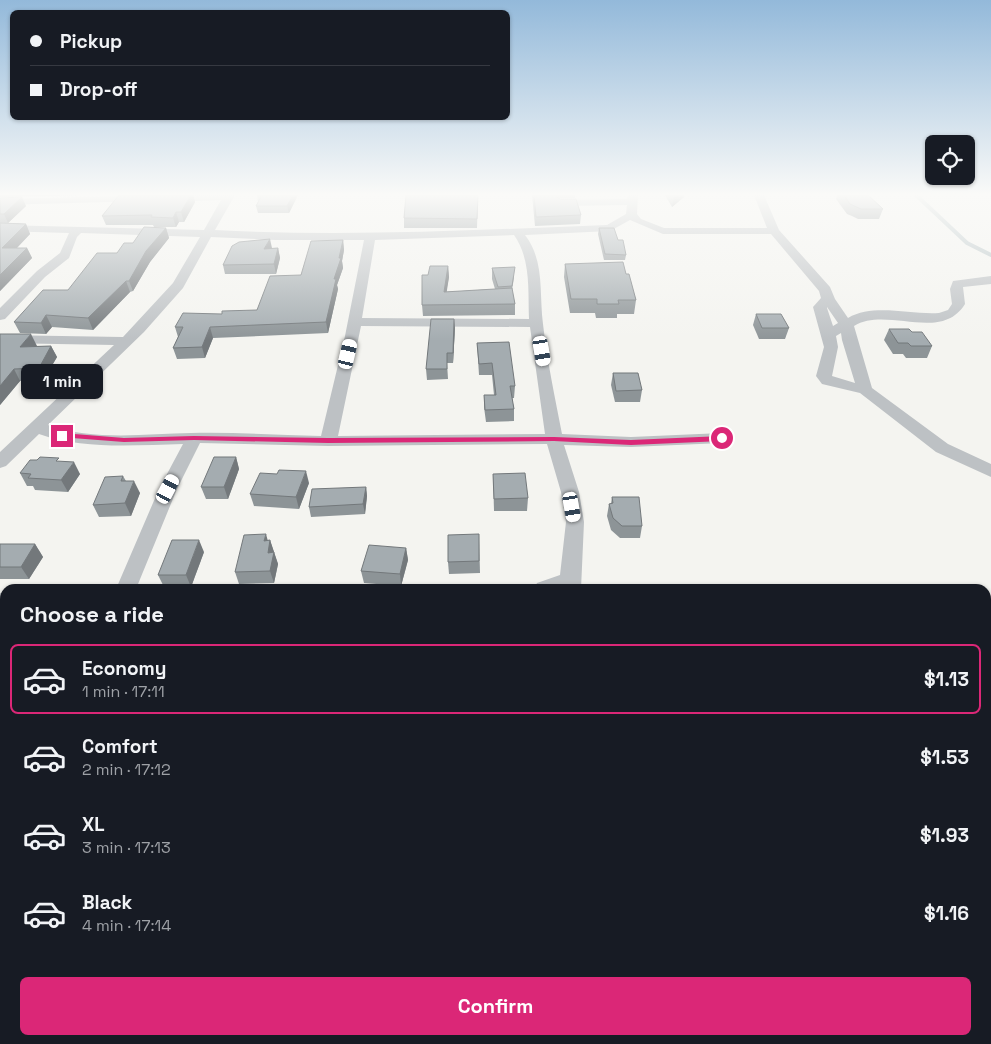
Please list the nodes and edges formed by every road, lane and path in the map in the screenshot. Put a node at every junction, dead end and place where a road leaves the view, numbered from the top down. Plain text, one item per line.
1 (69, 244) edge
2 (203, 244) edge
3 (369, 244) edge
4 (526, 244) edge
5 (785, 244) edge
6 (991, 280) edge
7 (828, 299) junction
8 (0, 316) edge
9 (354, 322) junction
10 (536, 323) junction
11 (847, 326) junction
12 (829, 334) junction
13 (0, 339) edge
14 (127, 340) junction
15 (865, 390) junction
16 (36, 427) junction
17 (194, 438) junction
18 (722, 438) dead end
19 (554, 439) junction
20 (328, 440) junction
21 (0, 462) edge
22 (991, 472) edge
23 (128, 584) edge
24 (570, 584) edge

1 - 8 street
2 - 14 street
3 - 9 street
4 - 10 street
5 - 7 street
6 - 11 street
7 - 11 street
7 - 12 street
9 - 10 street
9 - 20 street
10 - 19 street
11 - 12 street
11 - 15 street
12 - 15 street
13 - 14 street
14 - 16 street
15 - 22 street
16 - 17 street
16 - 21 street
17 - 20 street
17 - 23 street
18 - 19 street
19 - 20 street
19 - 24 street

